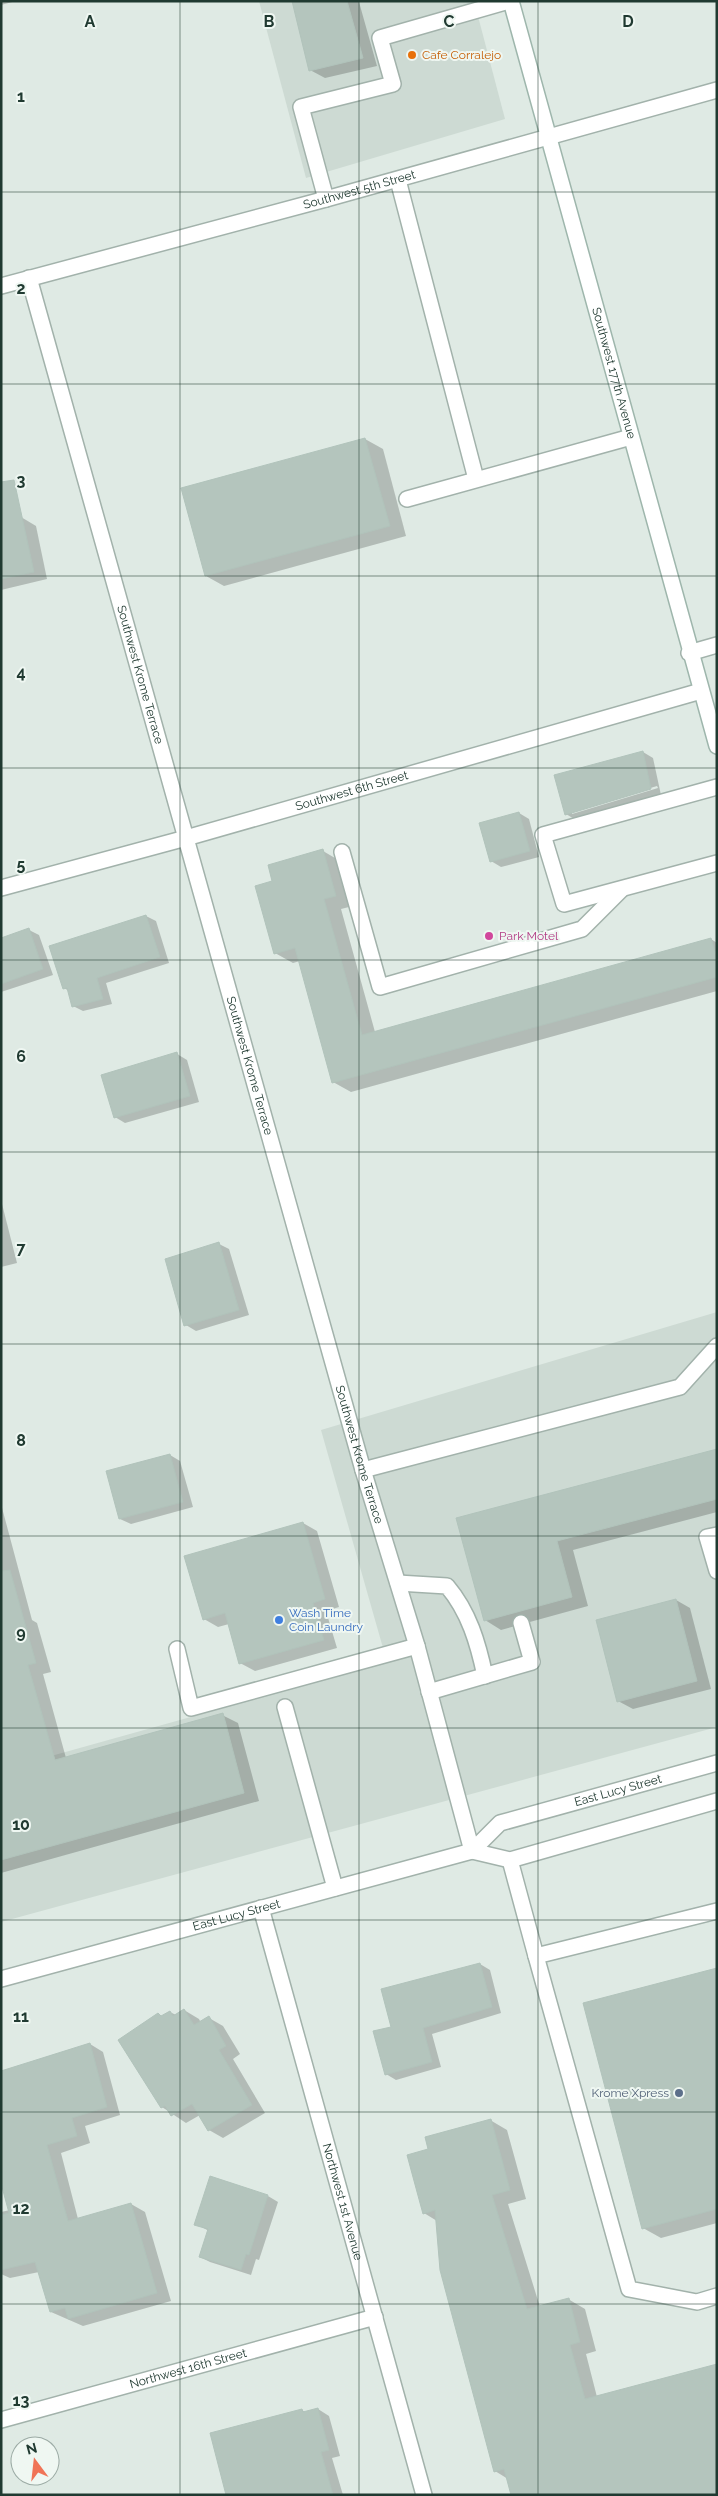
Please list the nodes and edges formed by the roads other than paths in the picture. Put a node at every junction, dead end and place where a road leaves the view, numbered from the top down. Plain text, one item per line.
1 (510, 1) edge
2 (717, 90) edge
3 (550, 137) junction
4 (398, 180) junction
5 (326, 199) junction
6 (30, 278) junction
7 (1, 286) edge
8 (631, 437) junction
9 (476, 479) junction
10 (408, 499) dead end
11 (717, 645) edge
12 (689, 653) junction
13 (700, 690) junction
14 (717, 746) edge
15 (717, 787) edge
16 (186, 838) junction
17 (342, 852) dead end
18 (717, 863) edge
19 (1, 888) edge
20 (622, 888) junction
21 (717, 1346) edge
22 (364, 1470) junction
23 (717, 1535) edge
24 (717, 1571) edge
25 (398, 1583) junction
26 (521, 1623) dead end
27 (417, 1646) junction
28 (177, 1649) dead end
29 (485, 1676) junction
30 (429, 1692) junction
31 (285, 1707) dead end
32 (717, 1763) edge
33 (717, 1801) edge
34 (472, 1851) junction
35 (510, 1860) junction
36 (335, 1888) junction
37 (261, 1908) junction
38 (717, 1911) edge
39 (536, 1956) junction
40 (1, 1979) edge
41 (717, 2296) edge
42 (376, 2317) junction
43 (1, 2420) edge
44 (424, 2495) edge

1 - 3 street, Southwest 177th Avenue
1 - 5 street
2 - 3 street, Southwest 5th Street
3 - 4 street, Southwest 5th Street
3 - 8 street, Southwest 177th Avenue
4 - 5 street, Southwest 5th Street
4 - 9 street
5 - 6 street, Southwest 5th Street
6 - 7 street, Southwest 5th Street
6 - 16 street, Southwest Krome Terrace
8 - 9 street
8 - 12 street, Southwest 177th Avenue
9 - 10 street
11 - 12 street
12 - 13 street, Southwest 177th Avenue
13 - 14 street, Southwest 177th Avenue
13 - 16 street, Southwest 6th Street
15 - 20 street
16 - 19 street, Southwest 6th Street
16 - 22 street, Southwest Krome Terrace
17 - 20 street
18 - 20 street
21 - 22 street
22 - 25 street, Southwest Krome Terrace
23 - 24 street
25 - 27 street, Southwest Krome Terrace
25 - 29 street
26 - 29 street
27 - 28 street
27 - 30 street, Southwest Krome Terrace
29 - 30 street
30 - 34 street, Southwest Krome Terrace
31 - 36 street
32 - 34 street, East Lucy Street
33 - 35 street, East Lucy Street
34 - 35 street, East Lucy Street
34 - 36 street, East Lucy Street
35 - 39 street
36 - 37 street, East Lucy Street
37 - 40 street, East Lucy Street
37 - 42 street, Northwest 1st Avenue
38 - 39 street
39 - 41 street
42 - 43 street, Northwest 16th Street
42 - 44 street, Northwest 1st Avenue

